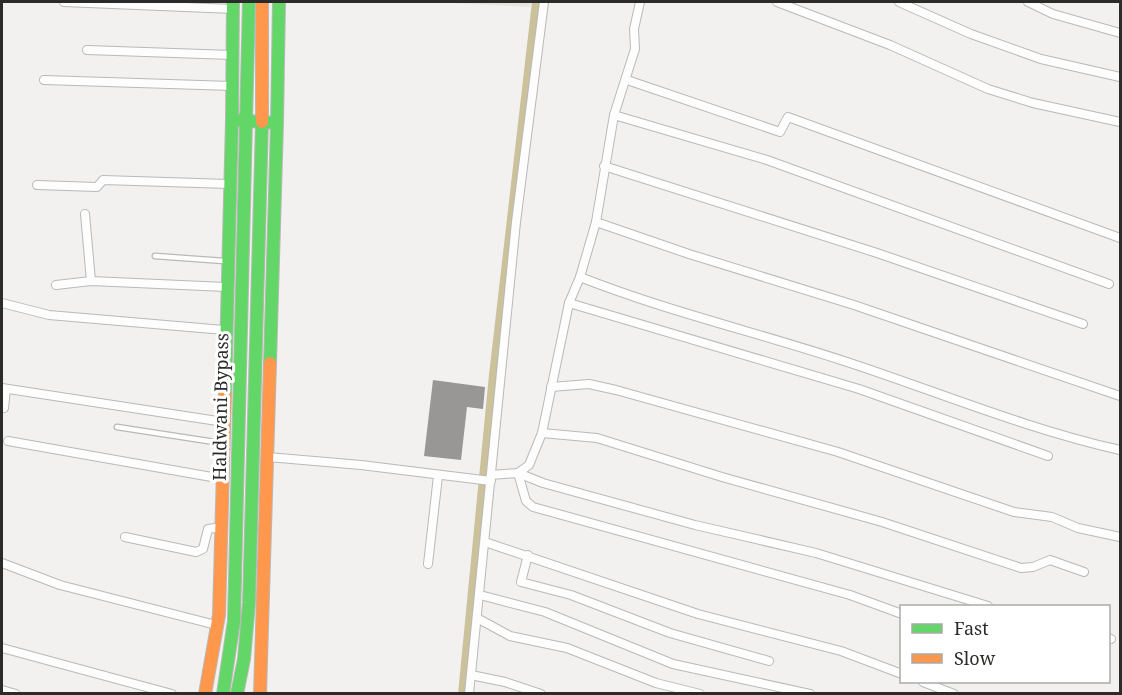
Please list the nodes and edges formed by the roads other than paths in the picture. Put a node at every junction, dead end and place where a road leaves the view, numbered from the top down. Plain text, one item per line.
1 (64, 2) edge
2 (249, 2) edge
3 (262, 2) edge
4 (279, 2) edge
5 (544, 2) edge
6 (640, 2) edge
7 (777, 2) edge
8 (899, 2) edge
9 (1028, 2) edge
10 (233, 5) edge
11 (1120, 33) edge
12 (87, 50) dead end
13 (232, 55) junction
14 (1120, 77) edge
15 (44, 80) dead end
16 (627, 80) junction
17 (232, 86) junction
18 (614, 115) junction
19 (232, 120) junction
20 (246, 121) junction
21 (262, 122) junction
22 (1120, 122) edge
23 (277, 123) junction
24 (604, 166) junction
25 (229, 184) junction
26 (37, 185) dead end
27 (85, 214) dead end
28 (596, 222) junction
29 (1120, 237) edge
30 (155, 256) dead end
31 (227, 261) junction
32 (580, 278) junction
33 (91, 281) junction
34 (1109, 284) dead end
35 (56, 285) dead end
36 (226, 287) junction
37 (2, 303) edge
38 (569, 303) junction
39 (1083, 324) dead end
40 (224, 330) junction
41 (551, 387) junction
42 (4, 389) edge
43 (1120, 396) edge
44 (2, 407) edge
45 (224, 422) junction
46 (117, 427) dead end
47 (542, 433) junction
48 (8, 441) dead end
49 (224, 444) junction
50 (1120, 450) edge
51 (1048, 456) dead end
52 (268, 457) junction
53 (518, 473) junction
54 (438, 476) junction
55 (223, 479) junction
56 (487, 479) junction
57 (222, 527) junction
58 (125, 537) dead end
59 (1120, 537) edge
60 (485, 542) junction
61 (528, 555) junction
62 (2, 563) edge
63 (428, 564) dead end
64 (1084, 572) dead end
65 (480, 595) junction
66 (985, 605) edge
67 (900, 613) edge
68 (477, 618) junction
69 (216, 625) junction
70 (2, 648) edge
71 (769, 661) dead end
72 (900, 673) edge
73 (471, 675) junction
74 (928, 683) edge
75 (2, 690) edge
76 (259, 691) edge
77 (16, 693) edge
78 (172, 693) edge
79 (205, 693) edge
80 (223, 693) edge
81 (237, 693) edge
82 (469, 693) edge
83 (541, 693) edge
84 (700, 693) edge
85 (810, 693) edge
86 (954, 693) edge

1 - 10 street
2 - 20 main road, Haldwani Bypass
3 - 21 main road, Haldwani Bypass
4 - 23 main road
5 - 56 street
6 - 16 street
7 - 22 street
8 - 14 street
9 - 11 street
10 - 13 main road
12 - 13 street
13 - 17 main road
15 - 17 street
16 - 18 street
16 - 29 street
17 - 19 main road
18 - 24 street
18 - 34 street
19 - 20 main road
19 - 25 main road
20 - 21 main road
20 - 80 main road, Haldwani Bypass
21 - 23 main road
21 - 81 main road, Haldwani Bypass
23 - 52 main road
24 - 28 street
24 - 39 street
25 - 26 street
25 - 31 main road
27 - 33 street
28 - 32 street
28 - 43 street
30 - 31 lane
31 - 36 main road
32 - 38 street
32 - 50 street
33 - 35 street
33 - 36 street
36 - 40 main road
37 - 40 street
38 - 41 street
38 - 51 street
40 - 45 main road
41 - 47 street
41 - 59 street
42 - 44 street
42 - 45 street
45 - 49 main road
46 - 49 lane
47 - 53 street
47 - 64 street
48 - 55 street
49 - 55 main road
52 - 54 street
52 - 76 main road
53 - 56 street
53 - 66 street
53 - 67 street
54 - 56 street
54 - 63 street
55 - 57 main road
56 - 60 street
57 - 58 street
57 - 69 main road
60 - 61 street
60 - 65 street
61 - 71 street
61 - 72 street
62 - 69 street
65 - 68 street
65 - 85 street
68 - 73 street
68 - 84 street
69 - 79 main road
70 - 78 street
73 - 82 street
73 - 83 street
74 - 86 street
75 - 77 street

